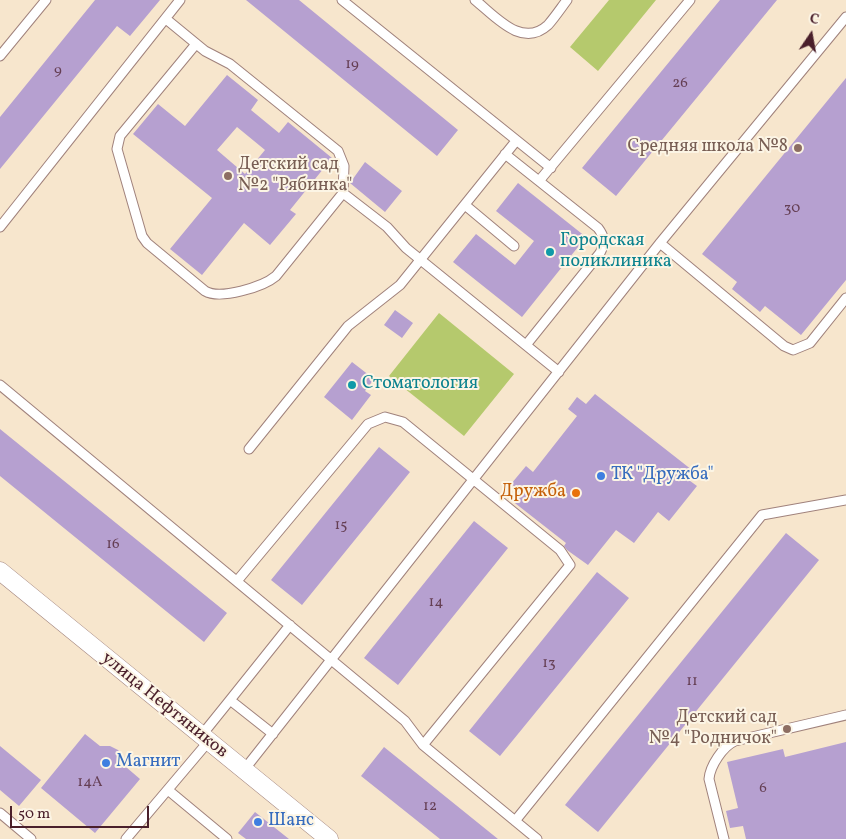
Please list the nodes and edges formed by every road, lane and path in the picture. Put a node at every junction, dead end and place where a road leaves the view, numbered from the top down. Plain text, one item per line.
1 (46, 0) edge
2 (180, 0) edge
3 (342, 0) edge
4 (475, 0) edge
5 (568, 0) edge
6 (690, 0) edge
7 (846, 17) edge
8 (166, 19) junction
9 (196, 44) junction
10 (0, 56) edge
11 (516, 141) junction
12 (505, 154) junction
13 (551, 168) junction
14 (539, 181) junction
15 (343, 193) junction
16 (465, 205) junction
17 (0, 227) edge
18 (660, 243) junction
19 (514, 246) dead end
20 (421, 260) junction
21 (846, 298) edge
22 (526, 345) junction
23 (559, 372) junction
24 (0, 385) edge
25 (249, 449) dead end
26 (475, 480) junction
27 (846, 500) edge
28 (0, 571) edge
29 (237, 581) junction
30 (290, 626) junction
31 (331, 660) junction
32 (230, 700) junction
33 (846, 715) edge
34 (273, 734) junction
35 (204, 739) junction
36 (423, 745) junction
37 (244, 770) junction
38 (168, 790) junction
39 (0, 813) edge
40 (515, 821) junction
41 (31, 839) edge
42 (126, 839) edge
43 (227, 839) edge
44 (329, 839) edge
45 (537, 839) edge
46 (724, 839) edge

1 - 10 lane
2 - 8 lane
3 - 11 lane
4 - 5 lane
6 - 13 lane
7 - 18 lane
8 - 9 lane
8 - 17 lane
9 - 15 lane
9 - 15 lane
11 - 12 lane
11 - 13 lane
12 - 14 lane
12 - 16 lane
13 - 14 lane
14 - 22 lane
15 - 20 lane
16 - 19 lane
16 - 20 lane
18 - 21 lane
18 - 23 lane
20 - 22 lane
20 - 25 lane
22 - 23 lane
23 - 26 lane
24 - 29 lane
26 - 29 lane
26 - 31 lane
26 - 36 lane
27 - 40 lane
28 - 35 street, улица Нефтяников
29 - 30 lane
30 - 31 lane
30 - 32 lane
31 - 34 lane
31 - 36 lane
32 - 34 lane
32 - 35 lane
33 - 46 lane
34 - 37 lane
35 - 37 street, улица Нефтяников
35 - 38 lane
36 - 40 lane
37 - 44 street, улица Нефтяников
38 - 42 lane
38 - 43 lane
39 - 41 lane
40 - 45 lane

